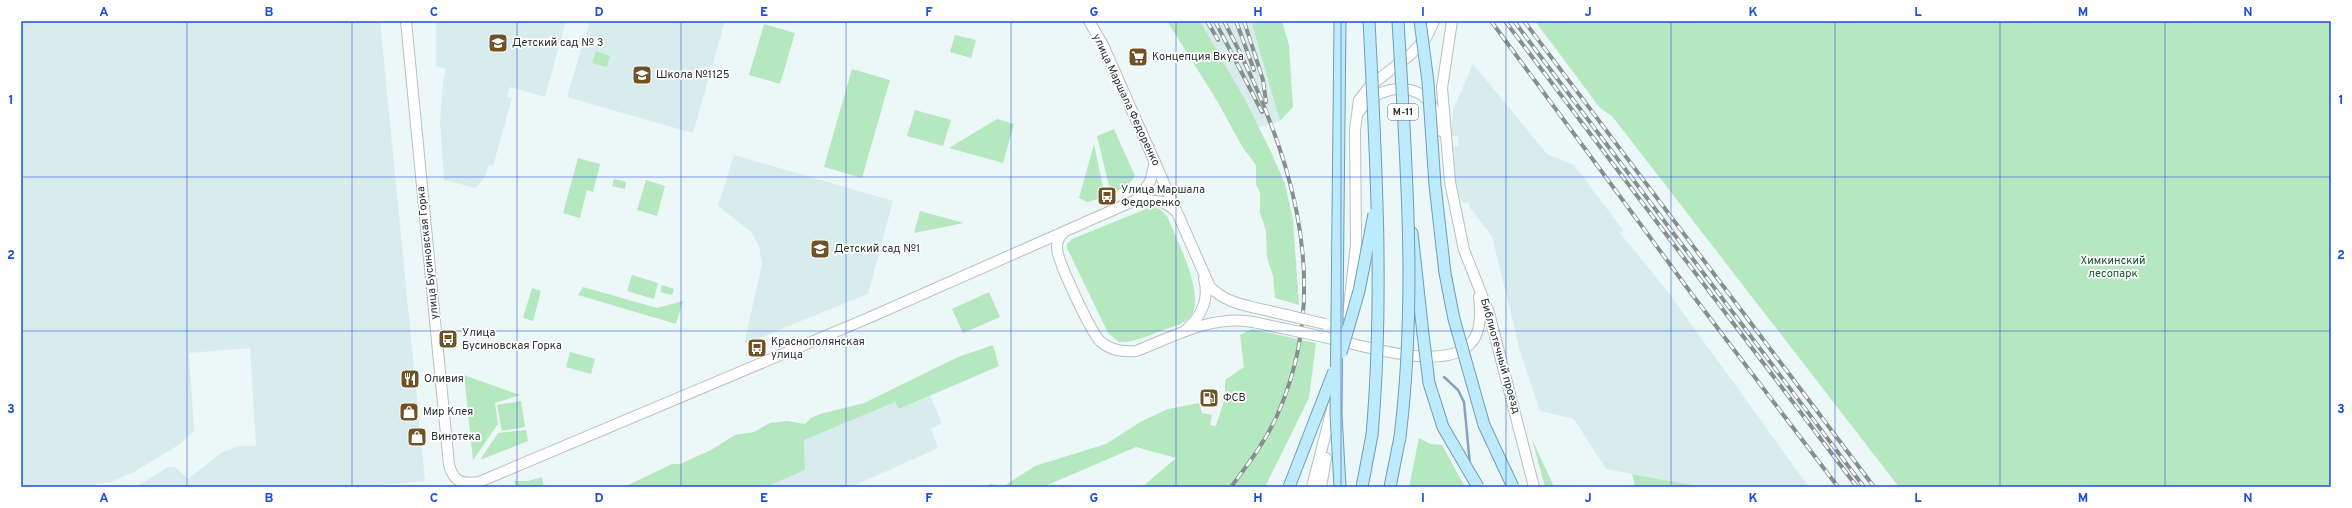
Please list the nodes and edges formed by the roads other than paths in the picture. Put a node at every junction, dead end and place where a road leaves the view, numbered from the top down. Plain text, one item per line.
1 (406, 21) edge
2 (1089, 21) edge
3 (1340, 21) edge
4 (1369, 21) edge
5 (1398, 21) edge
6 (1420, 21) edge
7 (1434, 21) edge
8 (1452, 21) edge
9 (1356, 117) junction
10 (1446, 152) junction
11 (1154, 162) junction
12 (1377, 178) junction
13 (1138, 199) junction
14 (1408, 203) junction
15 (1176, 211) junction
16 (1065, 231) junction
17 (1026, 250) junction
18 (1058, 256) junction
19 (1203, 275) junction
20 (1477, 282) junction
21 (1349, 308) junction
22 (1181, 334) junction
23 (1343, 342) junction
24 (1329, 426) junction
25 (1532, 484) edge
26 (1289, 487) edge
27 (1312, 487) edge
28 (1321, 487) edge
29 (1340, 487) edge
30 (1362, 487) edge
31 (1390, 487) edge
32 (1478, 487) edge
33 (1512, 487) edge

1 - 17 street, улица Бусиновская Горка
2 - 11 street, улица Маршала Федоренко
3 - 29 main road, bridge
4 - 12 main road, М-11, bridge
5 - 14 main road, М-11, bridge
6 - 33 main road, bridge
7 - 9 street
8 - 10 street, Библиотечный проезд
9 - 10 street
9 - 21 street
10 - 20 street, Библиотечный проезд
11 - 13 street
11 - 15 street, улица Маршала Федоренко
12 - 26 main road, bridge
12 - 30 main road, bridge
13 - 15 street
13 - 16 street
14 - 31 main road, bridge
14 - 32 main road, bridge
15 - 19 street, улица Маршала Федоренко
16 - 17 street
16 - 18 street
17 - 18 street
18 - 22 street
19 - 21 street, улица Маршала Федоренко, bridge
19 - 22 street
20 - 23 street
20 - 25 street, Библиотечный проезд
21 - 23 street
22 - 23 street, bridge
23 - 24 street
24 - 27 street
24 - 28 street

